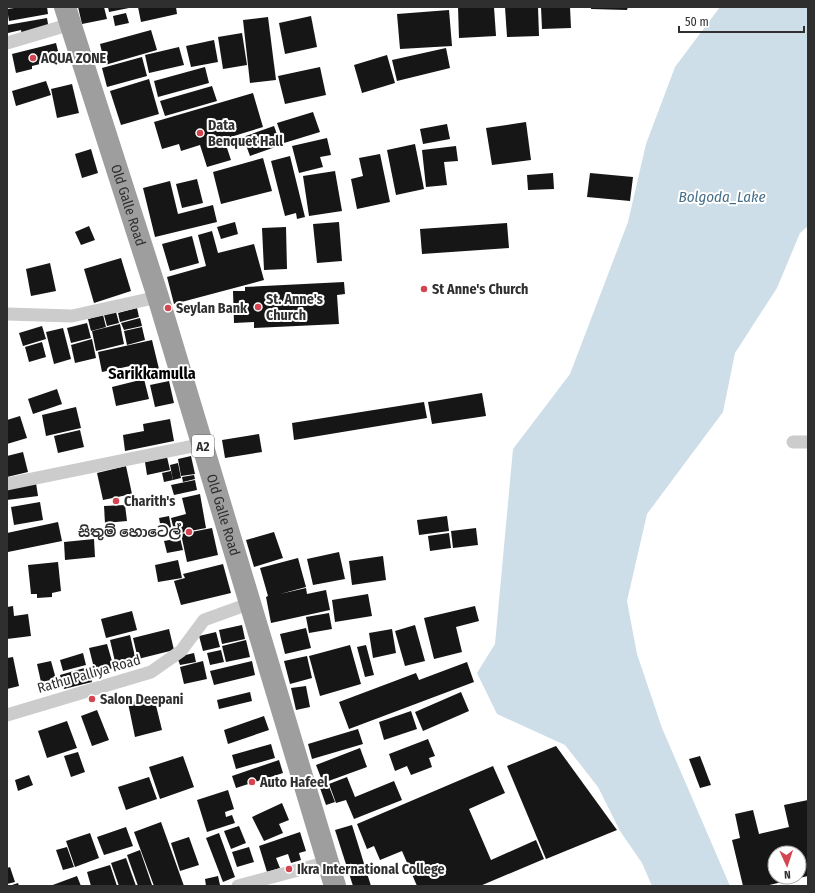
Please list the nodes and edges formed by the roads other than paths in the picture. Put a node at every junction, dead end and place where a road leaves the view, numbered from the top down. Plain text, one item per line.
1 (68, 15) edge
2 (7, 43) edge
3 (158, 297) junction
4 (7, 314) edge
5 (793, 442) dead end
6 (808, 442) edge
7 (203, 444) junction
8 (7, 484) edge
9 (251, 603) junction
10 (7, 715) edge
11 (328, 862) junction
12 (238, 886) edge
13 (335, 886) edge

1 - 2 street
1 - 3 highway, Old Galle Road / A2
3 - 4 street
3 - 7 highway, Old Galle Road / A2
5 - 6 street
7 - 8 street
7 - 9 highway, Old Galle Road / A2
9 - 10 street, Rathu Palliya Road
9 - 11 highway, Old Galle Road / A2
11 - 12 street
11 - 13 highway, Old Galle Road / A2

